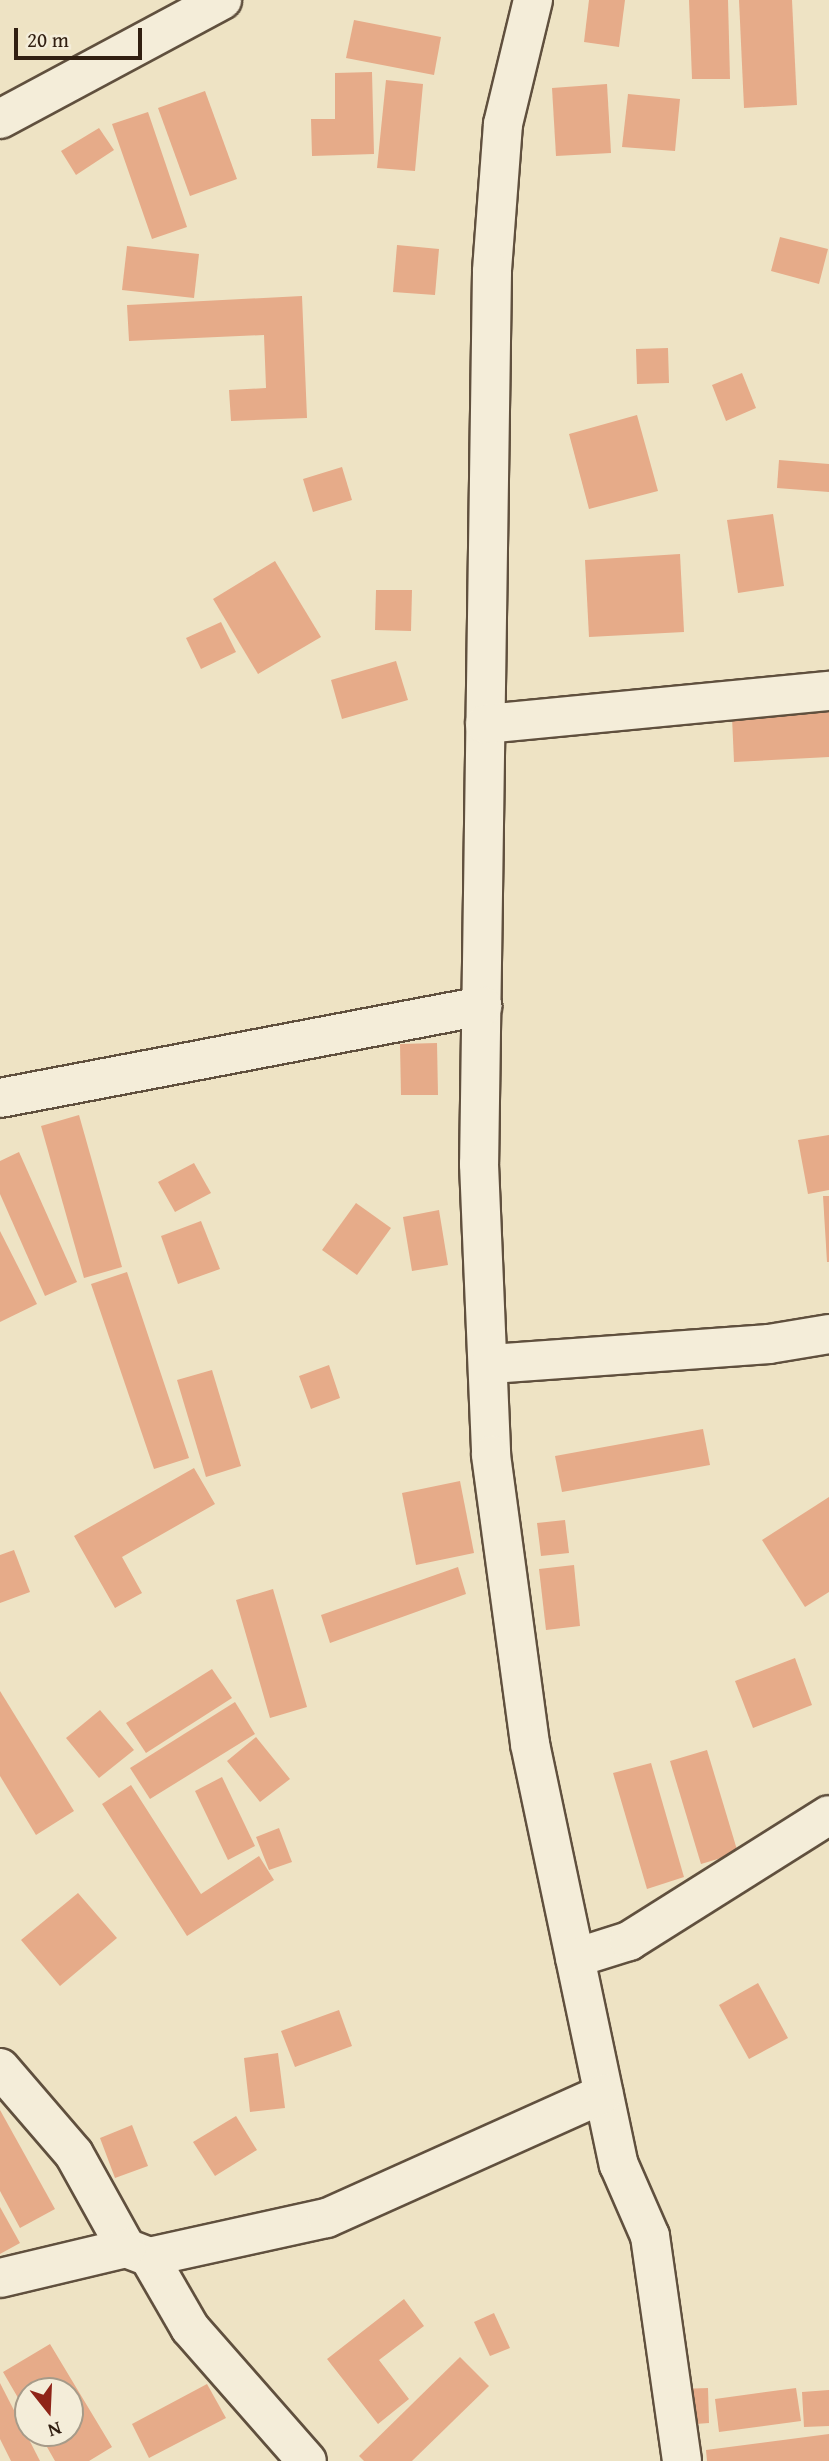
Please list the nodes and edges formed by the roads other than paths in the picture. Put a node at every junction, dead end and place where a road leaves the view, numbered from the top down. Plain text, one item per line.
1 (222, 0) edge
2 (533, 0) edge
3 (0, 119) edge
4 (829, 691) edge
5 (485, 724) junction
6 (482, 1006) junction
7 (0, 1098) edge
8 (829, 1334) edge
9 (491, 1364) junction
10 (829, 1815) edge
11 (575, 1958) junction
12 (0, 2068) edge
13 (603, 2094) junction
14 (138, 2253) junction
15 (0, 2278) edge
16 (307, 2461) edge
17 (682, 2461) edge

1 - 3 street
2 - 5 street
4 - 5 street
5 - 6 street
6 - 7 street
6 - 9 street
8 - 9 street
9 - 11 street
10 - 11 street
11 - 13 street
12 - 14 street
13 - 14 street
13 - 17 street
14 - 15 street
14 - 16 street

